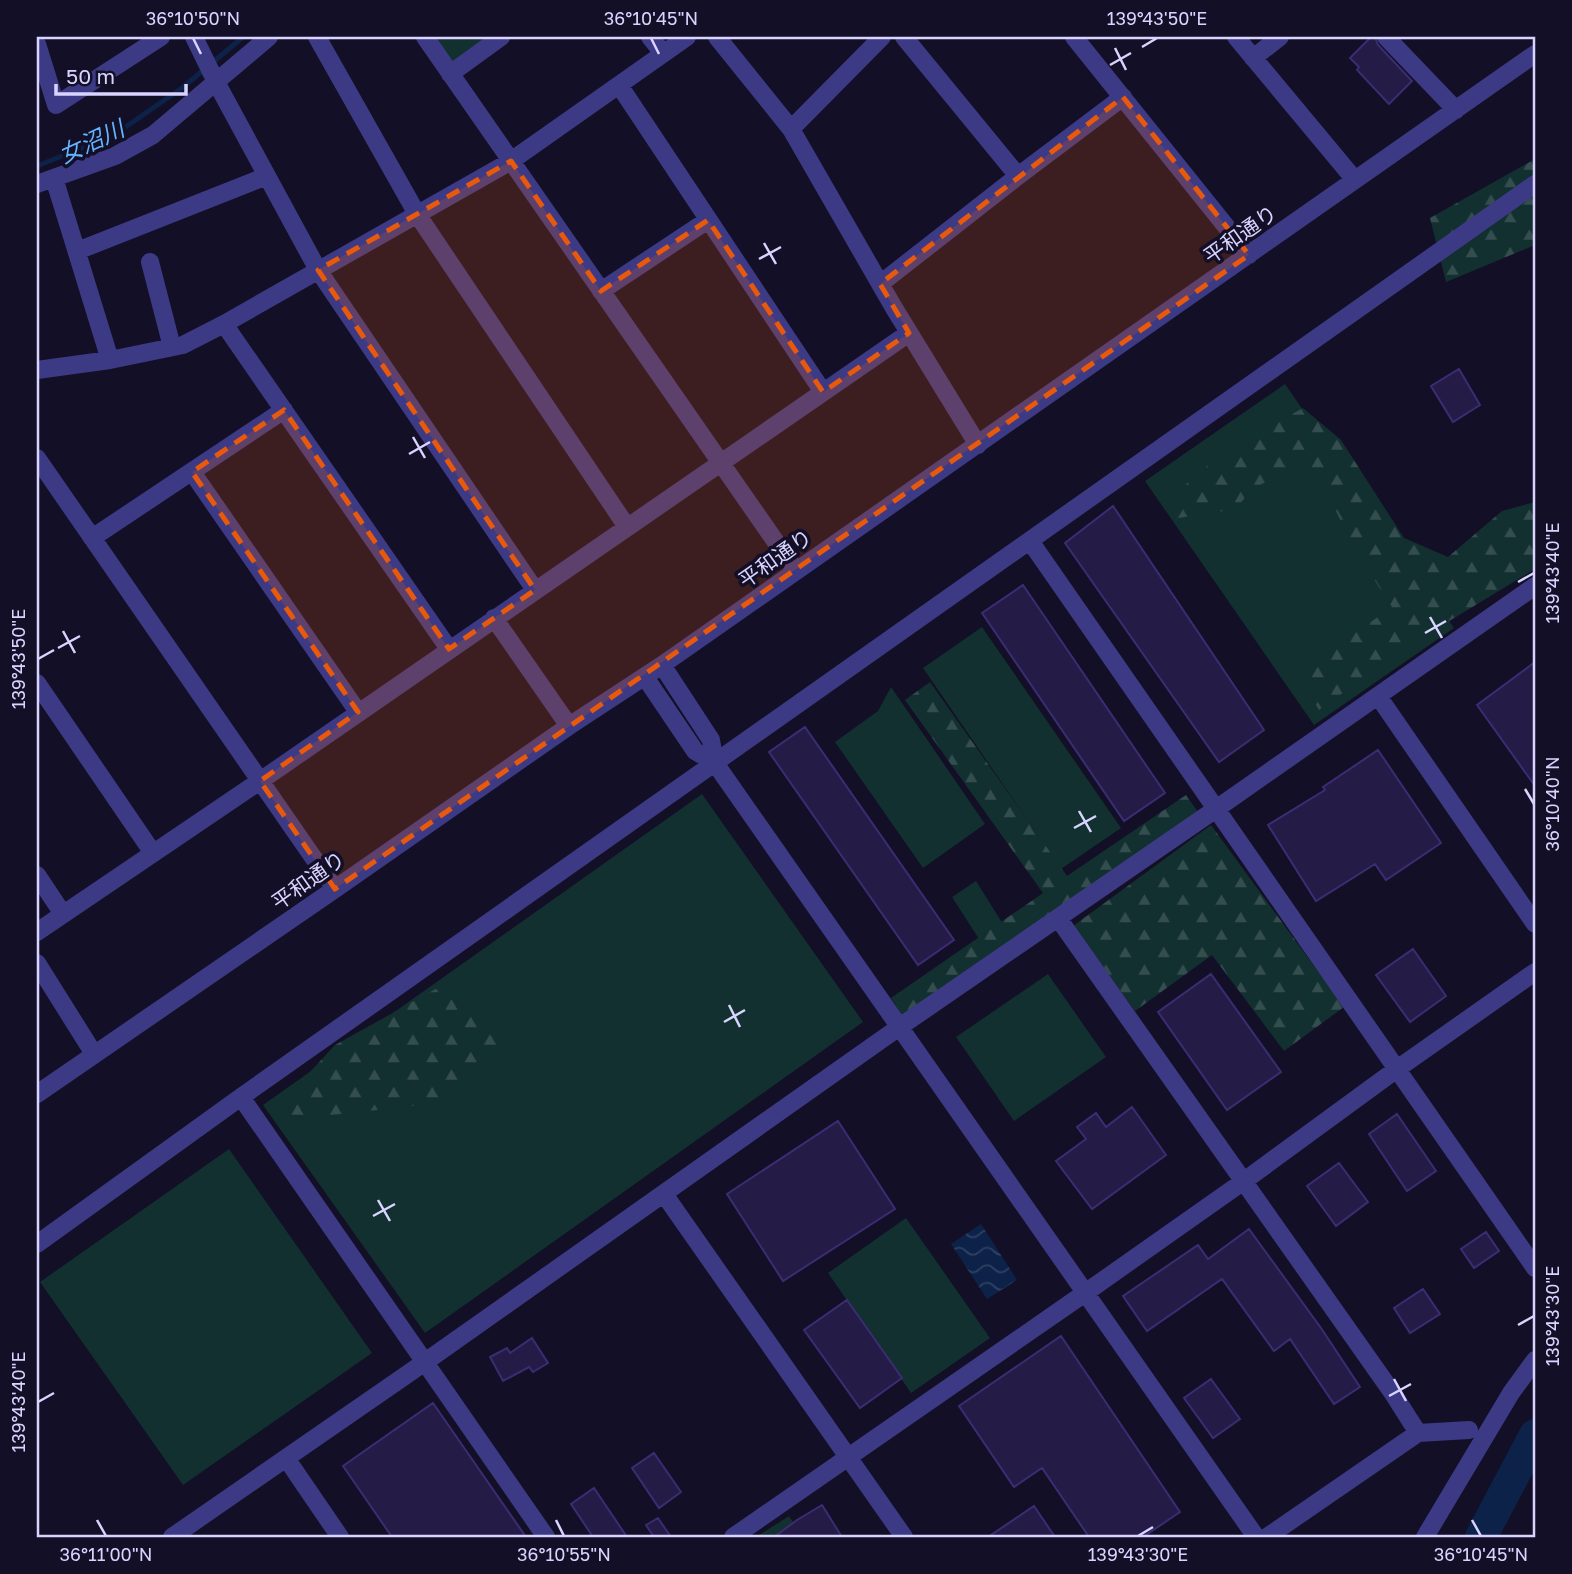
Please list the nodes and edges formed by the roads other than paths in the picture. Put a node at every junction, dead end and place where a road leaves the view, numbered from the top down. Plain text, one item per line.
1 (161, 37) edge
2 (194, 37) edge
3 (269, 37) edge
4 (317, 37) edge
5 (425, 37) edge
6 (502, 37) edge
7 (650, 37) edge
8 (687, 37) edge
9 (717, 37) edge
10 (882, 37) edge
11 (904, 37) edge
12 (1074, 37) edge
13 (1236, 37) edge
14 (1280, 37) edge
15 (1386, 37) edge
16 (37, 44) edge
17 (663, 54) junction
18 (1535, 54) edge
19 (1253, 58) junction
20 (450, 74) junction
21 (216, 82) junction
22 (618, 85) junction
23 (1123, 97) junction
24 (1456, 110) junction
25 (791, 129) junction
26 (511, 161) junction
27 (267, 176) junction
28 (1018, 176) junction
29 (54, 178) junction
30 (1354, 180) junction
31 (37, 184) edge
32 (1535, 184) edge
33 (417, 214) junction
34 (708, 220) junction
35 (77, 251) junction
36 (1249, 255) junction
37 (149, 262) dead end
38 (318, 270) junction
39 (880, 284) junction
40 (601, 291) junction
41 (224, 324) junction
42 (909, 333) junction
43 (172, 347) junction
44 (110, 360) junction
45 (37, 370) edge
46 (823, 392) junction
47 (284, 410) junction
48 (978, 445) junction
49 (37, 458) edge
50 (720, 463) junction
51 (192, 472) junction
52 (627, 527) junction
53 (92, 538) junction
54 (1030, 541) junction
55 (796, 571) junction
56 (1535, 586) edge
57 (535, 590) junction
58 (494, 618) junction
59 (449, 649) junction
60 (662, 665) junction
61 (645, 677) junction
62 (37, 683) edge
63 (1378, 696) junction
64 (358, 712) junction
65 (569, 726) junction
66 (715, 763) junction
67 (260, 780) junction
68 (1216, 809) junction
69 (153, 853) junction
70 (37, 876) edge
71 (335, 889) junction
72 (63, 914) junction
73 (1058, 918) junction
74 (1535, 924) edge
75 (37, 932) edge
76 (37, 963) edge
77 (1535, 972) edge
78 (898, 1028) junction
79 (94, 1054) junction
80 (1397, 1069) junction
81 (37, 1094) edge
82 (241, 1097) junction
83 (1244, 1181) junction
84 (664, 1194) junction
85 (37, 1244) edge
86 (1535, 1268) edge
87 (1086, 1293) junction
88 (1535, 1360) edge
89 (425, 1362) junction
90 (1469, 1430) dead end
91 (1418, 1433) junction
92 (847, 1457) junction
93 (286, 1458) junction
94 (172, 1537) edge
95 (340, 1537) edge
96 (546, 1537) edge
97 (733, 1537) edge
98 (904, 1537) edge
99 (1256, 1537) edge
100 (1267, 1537) edge
101 (1425, 1537) edge

1 - 16 street
2 - 21 street
3 - 21 street
4 - 33 street
5 - 20 street
6 - 20 street
7 - 17 street
8 - 17 street
9 - 25 street
10 - 25 street
11 - 28 street
12 - 23 street
13 - 19 street
14 - 19 street
15 - 24 street
17 - 22 street
18 - 24 street, 平和通り
19 - 30 street
20 - 26 street
21 - 27 street
21 - 29 street
22 - 26 street
22 - 34 street
23 - 28 street
23 - 36 street
24 - 30 street, 平和通り
25 - 39 street
26 - 33 street
26 - 40 street
27 - 35 street
27 - 38 street
28 - 39 street
29 - 31 street
29 - 35 street
30 - 36 street, 平和通り
32 - 54 street
33 - 38 street
33 - 52 street
34 - 40 street
34 - 46 street
35 - 44 street
36 - 48 street, 平和通り
37 - 43 street
38 - 41 street
38 - 57 street
39 - 42 street
40 - 50 street
41 - 43 street
41 - 47 street
42 - 46 street
42 - 48 street
43 - 44 street
44 - 45 street
46 - 50 street
47 - 51 street
47 - 59 street
48 - 55 street, 平和通り
49 - 53 street
50 - 52 street
50 - 55 street
51 - 53 street
51 - 64 street
52 - 57 street
53 - 67 street
54 - 66 street
54 - 68 street
55 - 60 street, 平和通り
56 - 63 street
57 - 58 street
58 - 59 street
58 - 65 street
59 - 64 street
60 - 61 street, 平和通り
60 - 66 street
61 - 65 street, 平和通り
61 - 66 street
62 - 69 street
63 - 68 street
63 - 74 street
64 - 67 street
65 - 71 street, 平和通り
66 - 78 street
66 - 82 street
67 - 69 street
67 - 71 street
68 - 73 street
68 - 80 street
69 - 72 street
70 - 72 street
71 - 79 street, 平和通り
72 - 75 street
73 - 78 street
73 - 83 street
76 - 79 street
77 - 80 street
78 - 84 street
78 - 87 street
79 - 81 street, 平和通り
80 - 83 street
80 - 86 street
82 - 85 street
82 - 89 street
83 - 87 street
83 - 91 street
84 - 89 street
84 - 92 street
87 - 92 street
87 - 99 street
88 - 101 street
89 - 93 street
89 - 96 street
90 - 91 street
91 - 100 street
92 - 97 street
92 - 98 street
93 - 94 street
93 - 95 street

